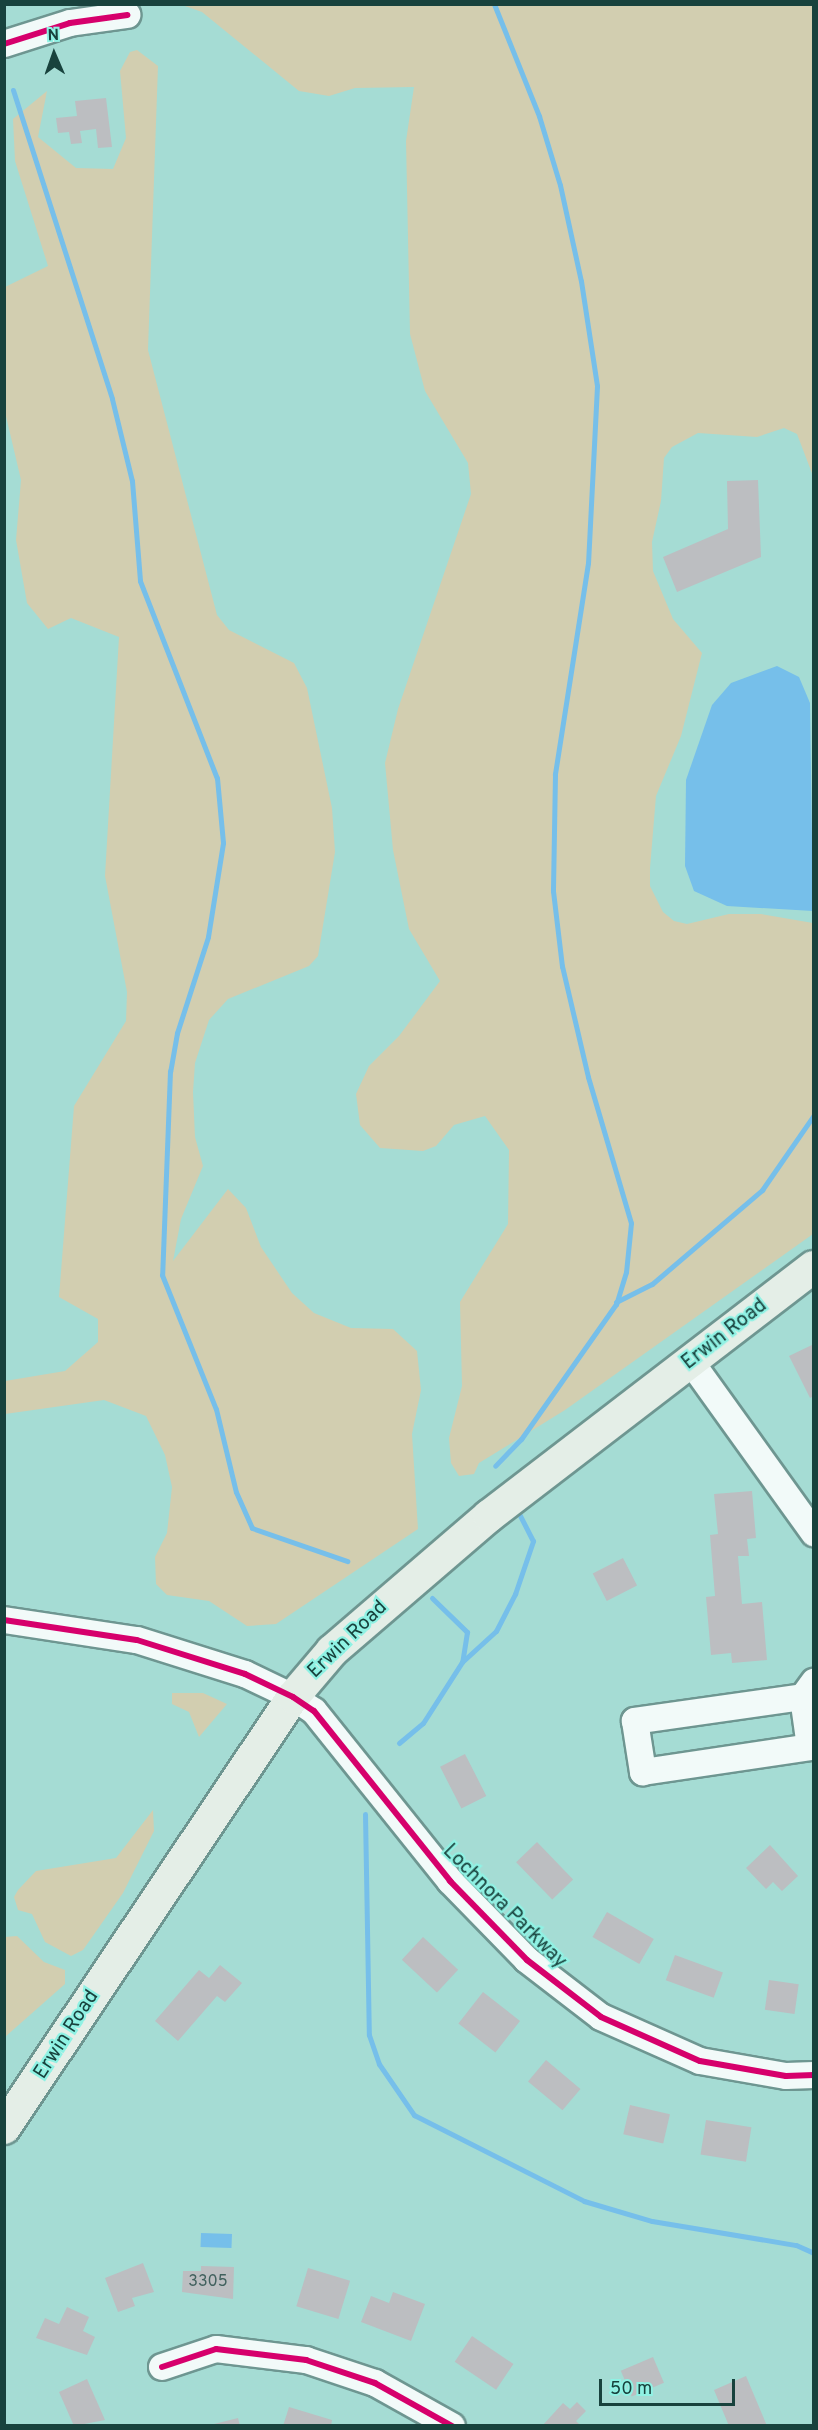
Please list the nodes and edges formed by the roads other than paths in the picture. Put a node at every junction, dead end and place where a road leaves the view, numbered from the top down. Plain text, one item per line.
1 (112, 12) edge
2 (4, 44) edge
3 (813, 1267) edge
4 (691, 1362) junction
5 (813, 1533) edge
6 (4, 1620) edge
7 (808, 1690) edge
8 (293, 1697) junction
9 (813, 2075) edge
10 (4, 2128) edge
11 (162, 2367) dead end
12 (452, 2426) edge

1 - 2 street
3 - 4 main road, Erwin Road
4 - 5 street
4 - 8 main road, Erwin Road
6 - 8 street, Lochnora Parkway
7 - 7 street
8 - 9 street, Lochnora Parkway
8 - 10 main road, Erwin Road
11 - 12 street

